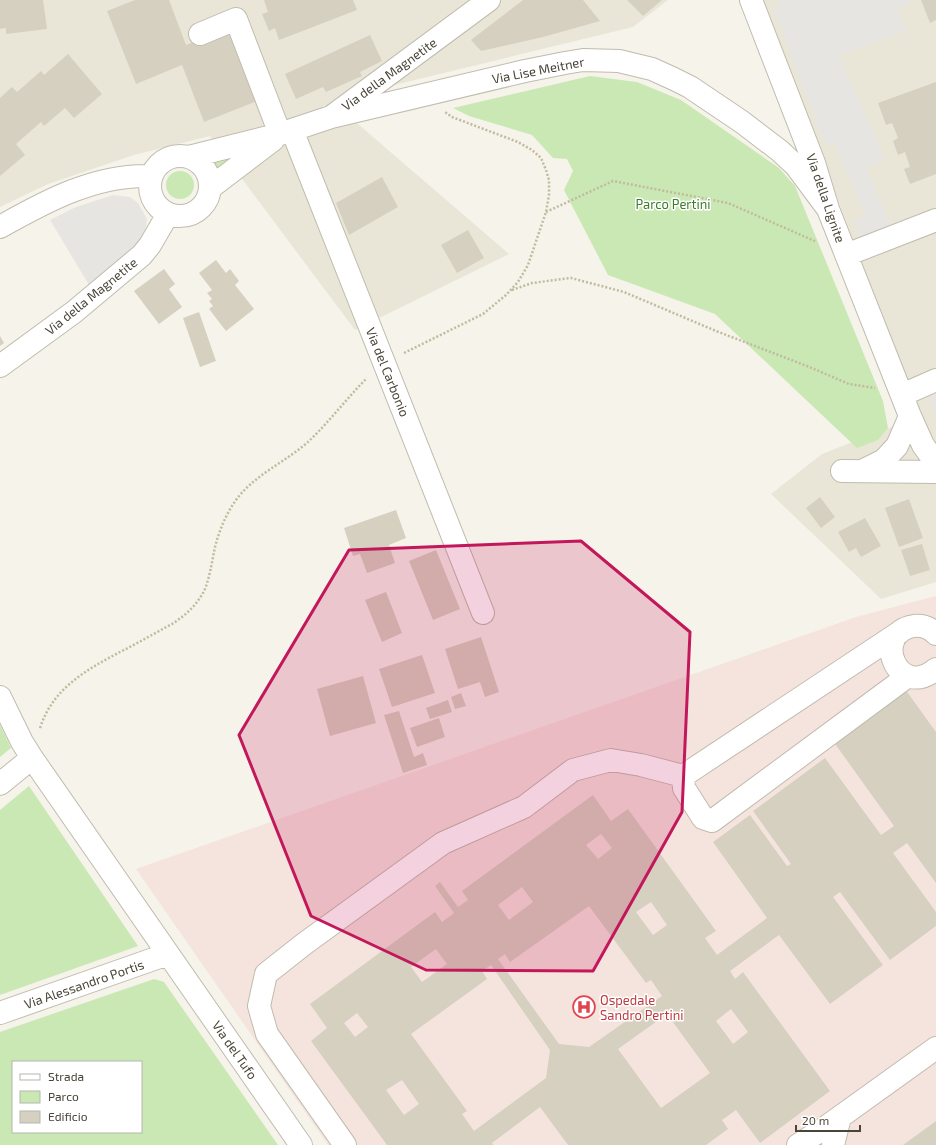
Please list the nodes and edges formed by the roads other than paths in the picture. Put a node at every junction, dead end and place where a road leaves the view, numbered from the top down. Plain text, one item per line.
1 (489, 0) edge
2 (751, 0) edge
3 (200, 34) dead end
4 (331, 117) junction
5 (286, 132) junction
6 (803, 134) junction
7 (773, 146) junction
8 (189, 157) junction
9 (151, 176) junction
10 (210, 188) junction
11 (828, 209) junction
12 (168, 214) junction
13 (936, 220) edge
14 (0, 227) edge
15 (846, 255) junction
16 (0, 366) edge
17 (936, 380) edge
18 (892, 392) junction
19 (910, 416) junction
20 (936, 463) edge
21 (936, 472) edge
22 (483, 613) dead end
23 (900, 632) junction
24 (936, 634) edge
25 (936, 669) edge
26 (908, 676) junction
27 (0, 697) edge
28 (32, 758) junction
29 (683, 776) junction
30 (0, 784) edge
31 (168, 954) junction
32 (0, 1013) edge
33 (936, 1048) edge
34 (840, 1117) junction
35 (301, 1145) edge
36 (345, 1145) edge
37 (798, 1145) edge
38 (833, 1145) edge

1 - 4 street, Via della Magnetite
2 - 6 street, Via della Lignite
3 - 5 street, Via del Carbonio
4 - 5 street, Via della Magnetite
4 - 7 street, Via Lise Meitner
5 - 8 street, Via della Magnetite
5 - 10 street, Via della Magnetite
5 - 22 street, Via del Carbonio
6 - 7 street
6 - 11 street, Via della Lignite
7 - 11 street, Via Lise Meitner
8 - 9 street
8 - 10 street
9 - 12 street
9 - 14 street
10 - 12 street
11 - 15 street, Via della Lignite
12 - 16 street, Via della Magnetite
13 - 15 street
15 - 18 street, Via della Lignite
17 - 18 street
18 - 19 street, Via della Lignite
19 - 20 street, Via della Lignite
19 - 21 street
23 - 24 street
23 - 26 street
23 - 29 street
25 - 26 street
26 - 29 street
27 - 28 street, Via del Tufo
28 - 30 street
28 - 31 street, Via del Tufo
29 - 36 street
31 - 32 street, Via Alessandro Portis
31 - 35 street, Via del Tufo
33 - 34 street
34 - 37 street
34 - 38 street

